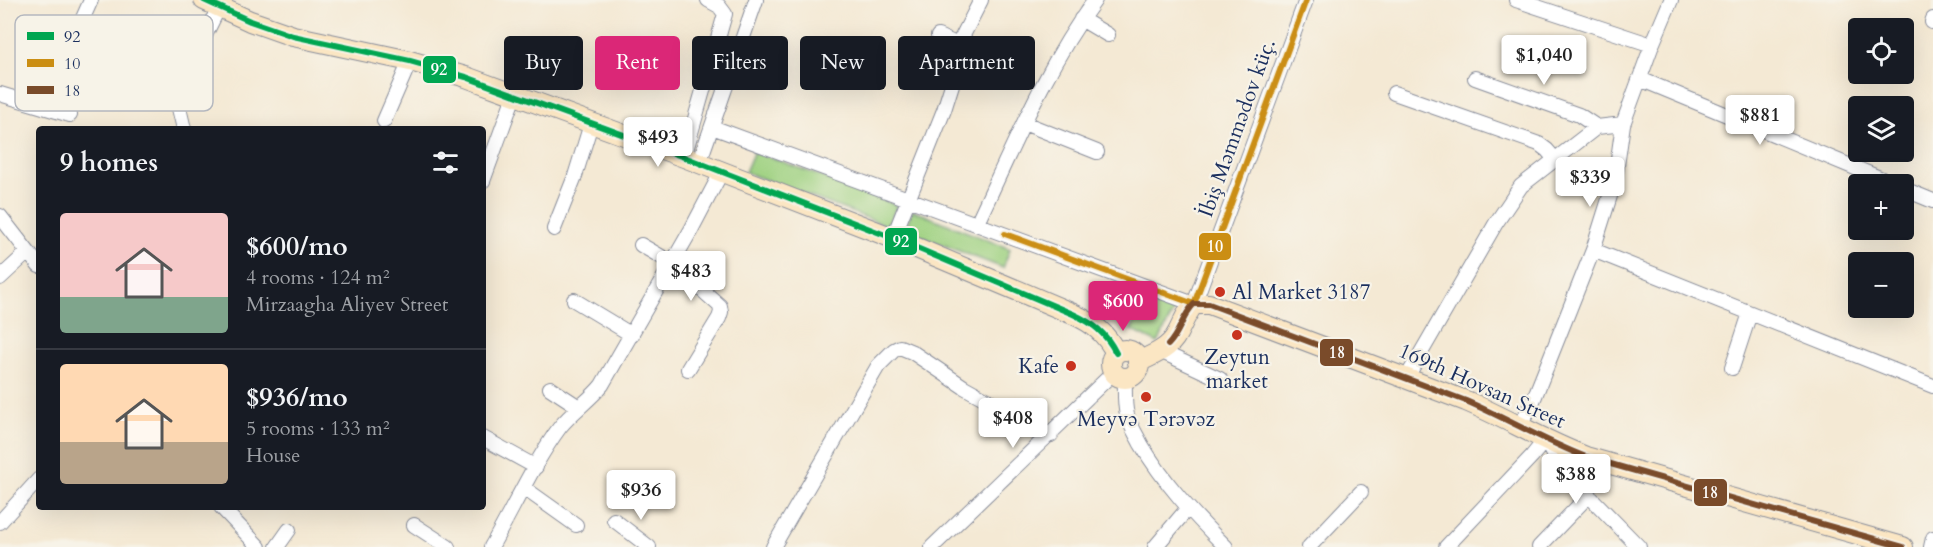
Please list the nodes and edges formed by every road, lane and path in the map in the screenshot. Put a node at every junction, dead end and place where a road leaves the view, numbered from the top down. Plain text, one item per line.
1 (91, 0) edge
2 (708, 0) edge
3 (756, 0) edge
4 (981, 0) edge
5 (1095, 0) edge
6 (1306, 0) edge
7 (1516, 0) edge
8 (1671, 0) edge
9 (212, 4) edge
10 (84, 15) edge
11 (1081, 19) junction
12 (1108, 35) dead end
13 (963, 36) edge
14 (1652, 45) junction
15 (410, 61) junction
16 (1475, 78) dead end
17 (1640, 79) junction
18 (950, 90) edge
19 (1394, 93) dead end
20 (0, 94) edge
21 (514, 96) junction
22 (15, 98) edge
23 (57, 111) edge
24 (180, 111) edge
25 (70, 115) dead end
26 (384, 121) dead end
27 (1024, 123) junction
28 (591, 124) junction
29 (1623, 124) junction
30 (183, 126) edge
31 (712, 127) junction
32 (1597, 127) junction
33 (1097, 152) dead end
34 (1554, 158) junction
35 (692, 160) junction
36 (722, 171) junction
37 (486, 173) edge
38 (1869, 174) edge
39 (1914, 193) edge
40 (909, 199) junction
41 (1933, 201) edge
42 (0, 216) edge
43 (976, 223) junction
44 (554, 229) dead end
45 (893, 238) junction
46 (641, 244) dead end
47 (1593, 250) junction
48 (28, 252) junction
49 (36, 262) edge
50 (672, 263) junction
51 (0, 278) edge
52 (574, 300) dead end
53 (1194, 304) junction
54 (1750, 312) junction
55 (632, 335) junction
56 (1160, 351) junction
57 (1118, 368) junction
58 (1732, 368) dead end
59 (688, 369) dead end
60 (1407, 377) junction
61 (1220, 379) dead end
62 (1933, 386) edge
63 (550, 388) dead end
64 (579, 407) junction
65 (1520, 426) junction
66 (1050, 435) junction
67 (486, 440) edge
68 (1545, 440) junction
69 (536, 467) junction
70 (36, 482) edge
71 (524, 488) junction
72 (1361, 492) dead end
73 (1588, 495) junction
74 (1188, 508) junction
75 (224, 510) edge
76 (2, 515) edge
77 (614, 520) dead end
78 (414, 525) dead end
79 (576, 525) dead end
80 (289, 530) dead end
81 (1933, 538) edge
82 (1890, 545) edge
83 (259, 547) edge
84 (277, 547) edge
85 (448, 547) edge
86 (491, 547) edge
87 (649, 547) edge
88 (773, 547) edge
89 (932, 547) edge
90 (1155, 547) edge
91 (1226, 547) edge
92 (1308, 547) edge
93 (1446, 547) edge
94 (1539, 547) edge
95 (1639, 547) edge
96 (1931, 547) edge

1 - 10 street
2 - 35 street
3 - 31 street
4 - 13 street
5 - 11 street
6 - 53 street, İbiş Məmmədov küç.
7 - 14 street
8 - 14 street
9 - 15 street
11 - 12 street
11 - 27 street
14 - 17 street
15 - 21 street
15 - 26 street
16 - 32 street
17 - 29 street
17 - 38 street
18 - 40 street
19 - 34 street
20 - 22 street
21 - 28 street
21 - 37 street
23 - 25 street
24 - 30 street
27 - 33 street
27 - 43 street
28 - 35 street
28 - 44 street
29 - 32 street
29 - 47 street
31 - 35 street
31 - 40 street
32 - 34 street
34 - 60 street
35 - 36 street
36 - 45 street
36 - 50 street
39 - 41 street
40 - 43 street
40 - 45 street
42 - 48 street
43 - 53 street
45 - 57 street
46 - 50 street
47 - 54 street
47 - 65 street
48 - 49 street
48 - 51 street
50 - 55 street
50 - 59 street
52 - 55 street
53 - 56 street
53 - 60 street, 169th Hovsan Street
54 - 58 street
54 - 62 street
55 - 64 street
56 - 57 street
56 - 61 street
57 - 66 street
57 - 74 street
60 - 65 street, 169th Hovsan Street
63 - 64 street
64 - 69 street
65 - 68 street, 169th Hovsan Street
66 - 88 street
66 - 89 street
67 - 69 street
68 - 73 street
68 - 82 street, 169th Hovsan Street
68 - 93 street
69 - 71 street
70 - 76 street
71 - 79 street
71 - 86 street
72 - 92 street
73 - 94 street
73 - 95 street
74 - 90 street
74 - 91 street
75 - 83 street
77 - 87 street
78 - 85 street
80 - 84 street
81 - 96 street

